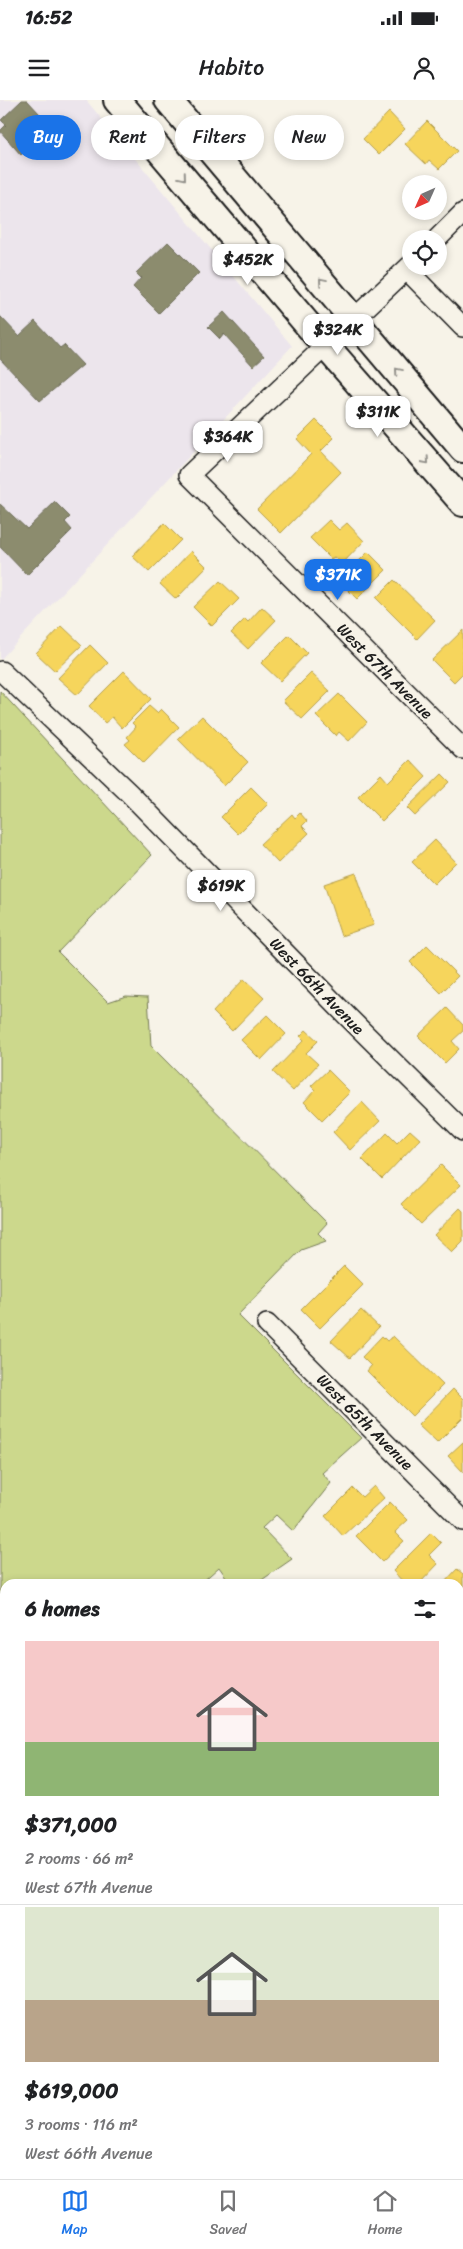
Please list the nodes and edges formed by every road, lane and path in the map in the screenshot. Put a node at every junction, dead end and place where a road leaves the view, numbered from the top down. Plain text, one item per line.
1 (117, 100) edge
2 (174, 102) edge
3 (463, 212) edge
4 (446, 230) edge
5 (402, 274) edge
6 (415, 275) edge
7 (354, 318) junction
8 (463, 327) edge
9 (325, 345) junction
10 (463, 448) edge
11 (463, 503) edge
12 (1, 671) edge
13 (463, 749) edge
14 (463, 1131) edge
15 (267, 1324) dead end
16 (463, 1521) edge

1 -> 9 main road
7 -> 2 main road
3 - 4 street
5 - 7 street
6 - 8 street
7 - 9 street
10 -> 7 main road
9 -> 11 main road
9 - 13 street, West 67th Avenue
12 - 14 street, West 66th Avenue
15 - 16 street, West 65th Avenue

